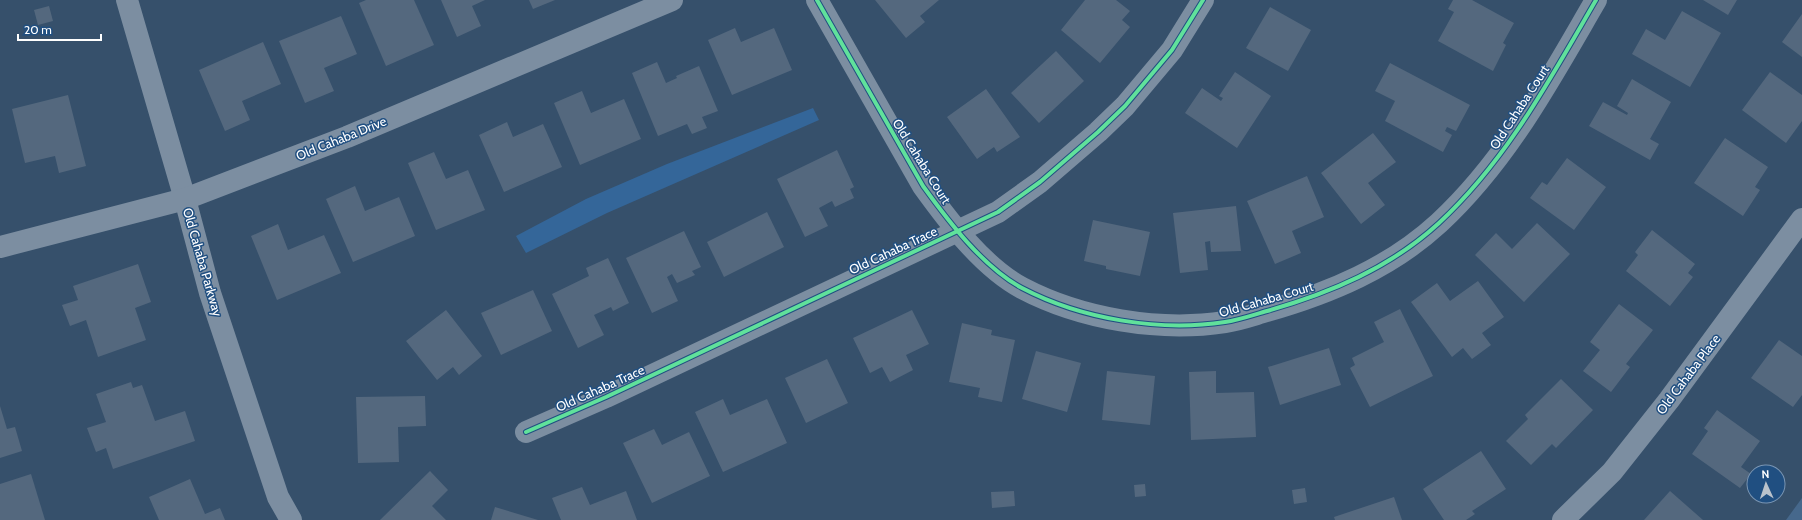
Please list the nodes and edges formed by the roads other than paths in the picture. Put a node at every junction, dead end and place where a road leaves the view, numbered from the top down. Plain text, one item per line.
1 (127, 0) edge
2 (672, 0) edge
3 (817, 0) edge
4 (1203, 0) edge
5 (1596, 0) edge
6 (185, 199) junction
7 (1802, 219) edge
8 (959, 231) junction
9 (0, 247) edge
10 (526, 432) dead end
11 (291, 520) edge
12 (1563, 520) edge

1 - 6 street, Old Cahaba Parkway
2 - 6 street, Old Cahaba Drive
3 - 8 street, Old Cahaba Court
4 - 8 street, Old Cahaba Trace
5 - 8 street, Old Cahaba Court
6 - 9 street, Old Cahaba Drive
6 - 11 street, Old Cahaba Parkway
7 - 12 street, Old Cahaba Place
8 - 10 street, Old Cahaba Trace

